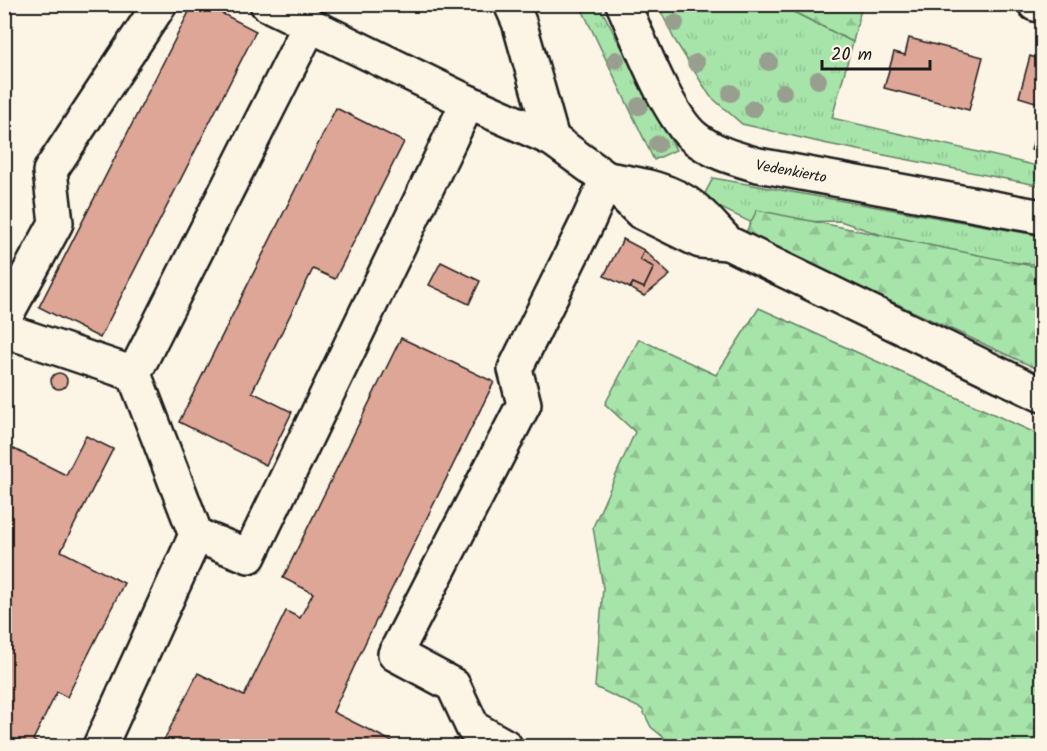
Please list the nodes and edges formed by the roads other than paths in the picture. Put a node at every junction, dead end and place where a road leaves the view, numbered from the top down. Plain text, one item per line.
1 (160, 4) edge
2 (267, 4) edge
3 (511, 4) edge
4 (623, 4) edge
5 (1035, 4) edge
6 (1042, 6) edge
7 (310, 25) junction
8 (468, 102) junction
9 (552, 139) junction
10 (607, 179) junction
11 (1042, 217) edge
12 (4, 319) edge
13 (4, 330) edge
14 (134, 374) junction
15 (1042, 395) edge
16 (196, 536) junction
17 (500, 745) edge
18 (100, 747) edge

1 - 12 street
2 - 7 street
3 - 9 street
4 - 11 street, Vedenkierto
5 - 6 street
7 - 8 street
7 - 14 street
8 - 9 street
8 - 16 street
9 - 10 street
10 - 15 street
10 - 17 street
13 - 14 street
14 - 16 street
16 - 18 street

